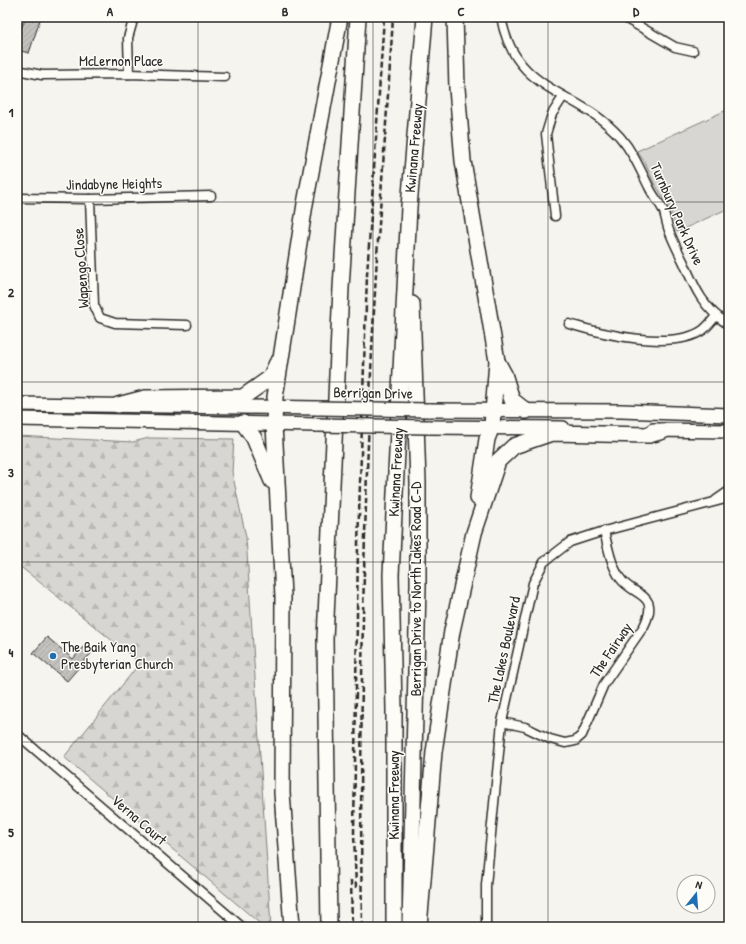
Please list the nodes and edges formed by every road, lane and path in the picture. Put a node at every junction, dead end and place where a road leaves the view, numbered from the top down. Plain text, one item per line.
1 (134, 17) edge
2 (340, 17) edge
3 (358, 17) edge
4 (425, 17) edge
5 (455, 17) edge
6 (501, 17) edge
7 (624, 17) edge
8 (693, 51) dead end
9 (17, 70) edge
10 (129, 74) junction
11 (225, 77) dead end
12 (563, 97) junction
13 (211, 196) dead end
14 (17, 198) edge
15 (90, 199) junction
16 (555, 216) dead end
17 (407, 252) junction
18 (716, 316) junction
19 (187, 324) dead end
20 (569, 324) dead end
21 (729, 325) edge
22 (282, 352) junction
23 (497, 360) junction
24 (17, 404) edge
25 (118, 405) junction
26 (276, 407) junction
27 (493, 410) junction
28 (526, 411) junction
29 (729, 415) edge
30 (17, 420) edge
31 (243, 423) junction
32 (274, 425) junction
33 (492, 426) junction
34 (663, 431) junction
35 (729, 431) edge
36 (729, 491) edge
37 (277, 495) junction
38 (729, 498) edge
39 (714, 502) junction
40 (604, 531) junction
41 (474, 533) junction
42 (502, 722) junction
43 (325, 727) junction
44 (17, 734) edge
45 (242, 927) edge
46 (292, 927) edge
47 (319, 927) edge
48 (330, 927) edge
49 (394, 927) edge
50 (410, 927) edge
51 (418, 927) edge
52 (486, 927) edge

1 - 10 street
2 - 22 highway
3 - 43 highway
4 - 17 highway, Kwinana Freeway
5 - 23 highway
6 - 12 street, Turnbury Park Drive
7 - 8 street
9 - 10 street, McLernon Place
10 - 11 street, McLernon Place
12 - 16 street
12 - 18 street, Turnbury Park Drive
13 - 15 street, Jindabyne Heights
14 - 15 street, Jindabyne Heights
15 - 19 street, Wapengo Close
17 - 49 highway, Kwinana Freeway
17 - 50 highway, Berrigan Drive to North Lakes Road C-D
18 - 20 street
18 - 21 street, Turnbury Park Drive
22 - 25 highway
22 - 26 highway
23 - 27 highway
23 - 28 highway
24 - 25 main road, Berrigan Drive
25 - 26 main road, Berrigan Drive
26 - 27 main road, Berrigan Drive, bridge
26 - 32 highway
27 - 28 main road, Berrigan Drive
27 - 33 highway
28 - 29 main road, Berrigan Drive
30 - 31 main road
31 - 32 main road
31 - 37 highway
32 - 33 main road, bridge
32 - 37 highway
33 - 34 main road
33 - 41 highway
34 - 35 main road
34 - 41 highway
36 - 39 street, The Lakes Boulevard
37 - 46 highway
38 - 39 street, The Lakes Boulevard
39 - 40 street, The Lakes Boulevard
40 - 42 street, The Lakes Boulevard
40 - 42 street, The Fairway
41 - 51 highway
42 - 52 street, The Lakes Boulevard
43 - 47 highway
43 - 48 highway
44 - 45 street, Verna Court

